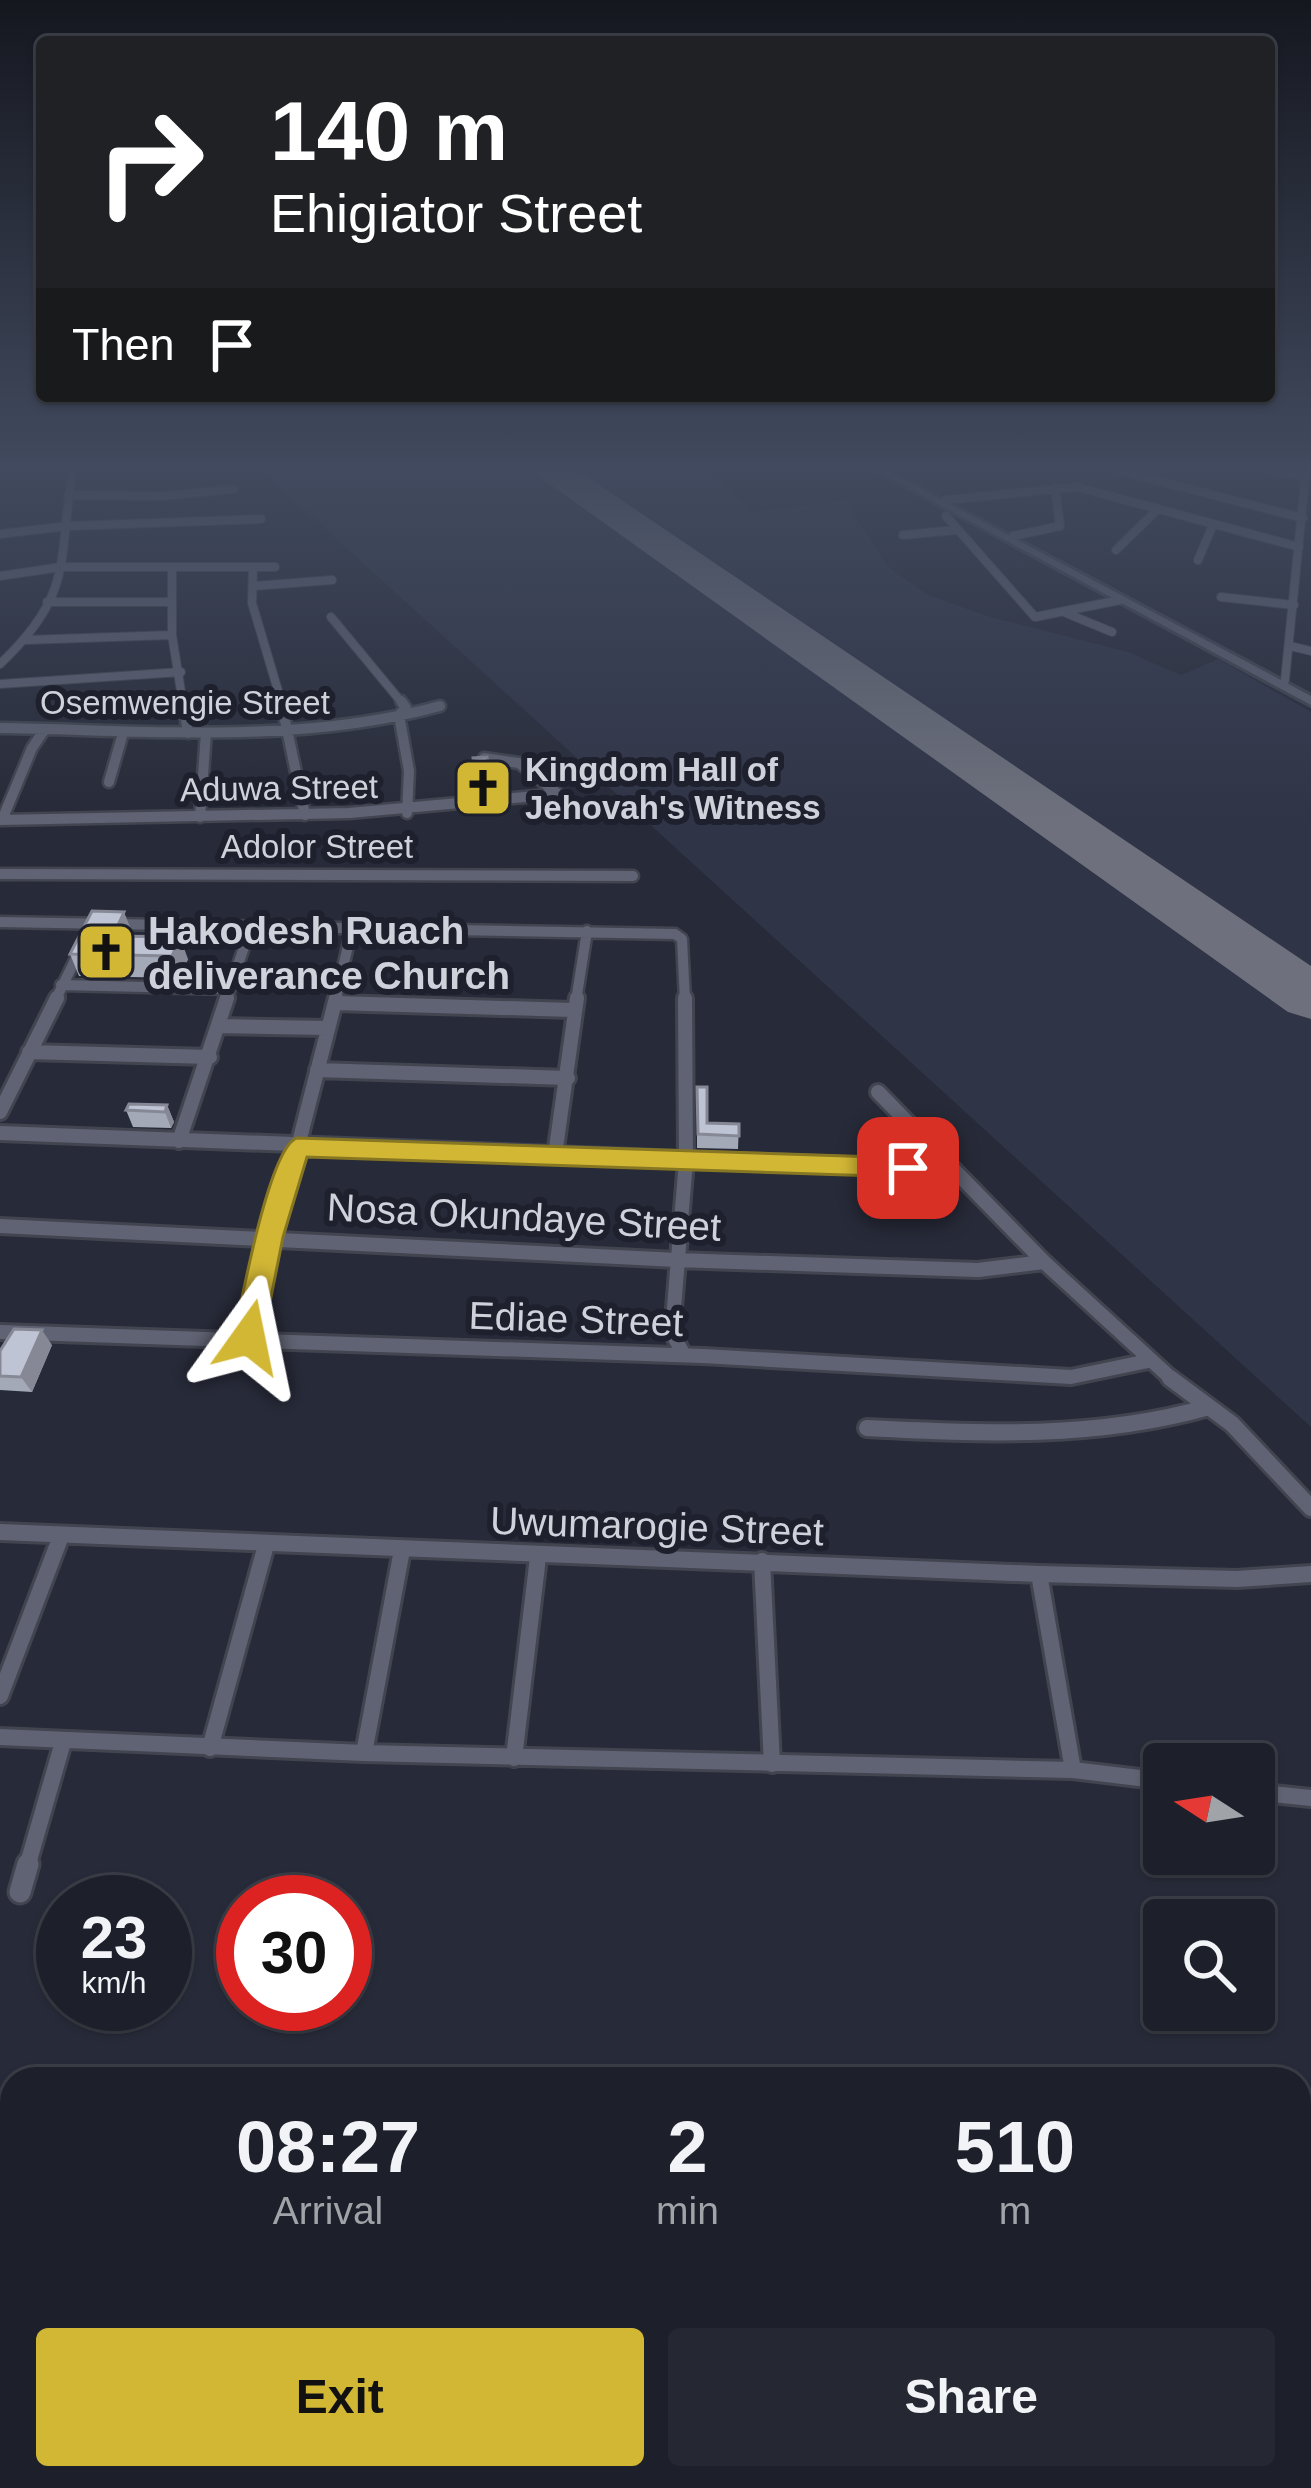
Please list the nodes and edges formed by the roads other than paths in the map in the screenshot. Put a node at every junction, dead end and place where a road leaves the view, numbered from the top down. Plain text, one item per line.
1 (54, 586) edge
2 (171, 586) edge
3 (253, 586) edge
4 (1006, 586) edge
5 (1093, 586) edge
6 (1102, 586) edge
7 (1296, 586) edge
8 (1221, 597) dead end
9 (1120, 601) junction
10 (47, 602) junction
11 (171, 602) junction
12 (1294, 608) junction
13 (1066, 613) junction
14 (1311, 614) edge
15 (331, 617) dead end
16 (1163, 620) junction
17 (1112, 632) dead end
18 (172, 635) junction
19 (25, 640) junction
20 (1290, 646) junction
21 (1311, 651) edge
22 (0, 664) edge
23 (182, 672) junction
24 (1285, 680) junction
25 (0, 684) edge
26 (1311, 697) edge
27 (440, 706) dead end
28 (399, 716) junction
29 (0, 728) edge
30 (45, 729) junction
31 (122, 733) junction
32 (188, 733) junction
33 (290, 733) junction
34 (206, 734) junction
35 (484, 758) edge
36 (109, 782) dead end
37 (407, 813) junction
38 (305, 815) junction
39 (200, 817) junction
40 (1, 820) edge
41 (0, 874) edge
42 (634, 876) dead end
43 (0, 922) edge
44 (95, 922) junction
45 (251, 926) junction
46 (352, 929) junction
47 (587, 931) junction
48 (61, 985) junction
49 (230, 989) junction
50 (336, 1003) junction
51 (572, 1010) junction
52 (220, 1026) junction
53 (328, 1028) junction
54 (29, 1052) junction
55 (210, 1057) junction
56 (317, 1070) junction
57 (568, 1078) junction
58 (878, 1092) dead end
59 (0, 1112) edge
60 (0, 1133) edge
61 (179, 1141) junction
62 (297, 1148) junction
63 (555, 1154) junction
64 (686, 1160) junction
65 (952, 1169) junction
66 (0, 1226) edge
67 (270, 1237) junction
68 (677, 1260) junction
69 (1044, 1262) junction
70 (7, 1337) edge
71 (249, 1337) junction
72 (685, 1355) junction
73 (1148, 1361) junction
74 (1209, 1407) junction
75 (867, 1428) dead end
76 (1311, 1508) edge
77 (0, 1532) edge
78 (61, 1536) junction
79 (266, 1545) junction
80 (402, 1550) junction
81 (538, 1556) junction
82 (762, 1561) junction
83 (1039, 1574) junction
84 (1311, 1574) edge
85 (0, 1696) edge
86 (0, 1737) edge
87 (63, 1742) junction
88 (210, 1748) junction
89 (364, 1753) junction
90 (514, 1757) junction
91 (772, 1763) junction
92 (1073, 1770) junction
93 (1143, 1778) edge
94 (1275, 1794) edge
95 (1311, 1798) edge
96 (20, 1892) dead end

1 - 10 street
2 - 11 street
3 - 33 street
4 - 13 street
5 - 9 main road
6 - 16 main road
7 - 12 street
8 - 12 street
9 - 13 street
9 - 16 main road
10 - 11 street
10 - 19 street
11 - 18 street
12 - 14 street
12 - 20 street
13 - 17 street
15 - 28 street
16 - 24 main road
16 - 26 main road
18 - 19 street
18 - 23 street
19 - 22 street
20 - 21 street
20 - 24 street
23 - 25 street
23 - 32 street
24 - 26 main road
27 - 28 street, Osemwengie Street
28 - 33 street, Osemwengie Street
28 - 37 street
29 - 30 street, Osemwengie Street
30 - 31 street, Osemwengie Street
30 - 40 street
31 - 32 street, Osemwengie Street
31 - 36 street
32 - 34 street, Osemwengie Street
33 - 34 street, Osemwengie Street
33 - 38 street
34 - 39 street
35 - 37 street, Aduwa Street
37 - 38 street, Aduwa Street
38 - 39 street, Aduwa Street
39 - 40 street, Aduwa Street
41 - 42 street, Adolor Street
43 - 44 street
44 - 45 street
44 - 48 street
45 - 46 street
45 - 49 street
46 - 47 street
46 - 50 street
47 - 51 street
47 - 64 street
48 - 49 street
48 - 54 street
49 - 52 street
50 - 51 street
50 - 53 street
51 - 57 street
52 - 53 street
52 - 55 street
53 - 56 street
54 - 55 street
54 - 59 street
55 - 61 street
56 - 57 street
56 - 62 street
57 - 63 street
58 - 65 street
60 - 61 street
61 - 62 street
62 - 63 street
62 - 67 street
63 - 64 street
64 - 65 street
64 - 68 street
65 - 69 street
66 - 67 street, Nosa Okundaye Street
67 - 68 street, Nosa Okundaye Street
67 - 71 street
68 - 69 street, Nosa Okundaye Street
68 - 72 street
69 - 73 street
70 - 71 street, Ediae Street
71 - 72 street, Ediae Street
72 - 73 street, Ediae Street
73 - 74 street
74 - 75 street
74 - 76 street
77 - 78 street, Uwumarogie Street
78 - 79 street, Uwumarogie Street
78 - 85 street
79 - 80 street, Uwumarogie Street
79 - 88 street
80 - 81 street, Uwumarogie Street
80 - 89 street
81 - 82 street, Uwumarogie Street
81 - 90 street
82 - 83 street, Uwumarogie Street
82 - 91 street
83 - 84 street, Uwumarogie Street
83 - 92 street
86 - 87 street
87 - 88 street
87 - 96 street
88 - 89 street
89 - 90 street
90 - 91 street
91 - 92 street
92 - 93 street
94 - 95 street

